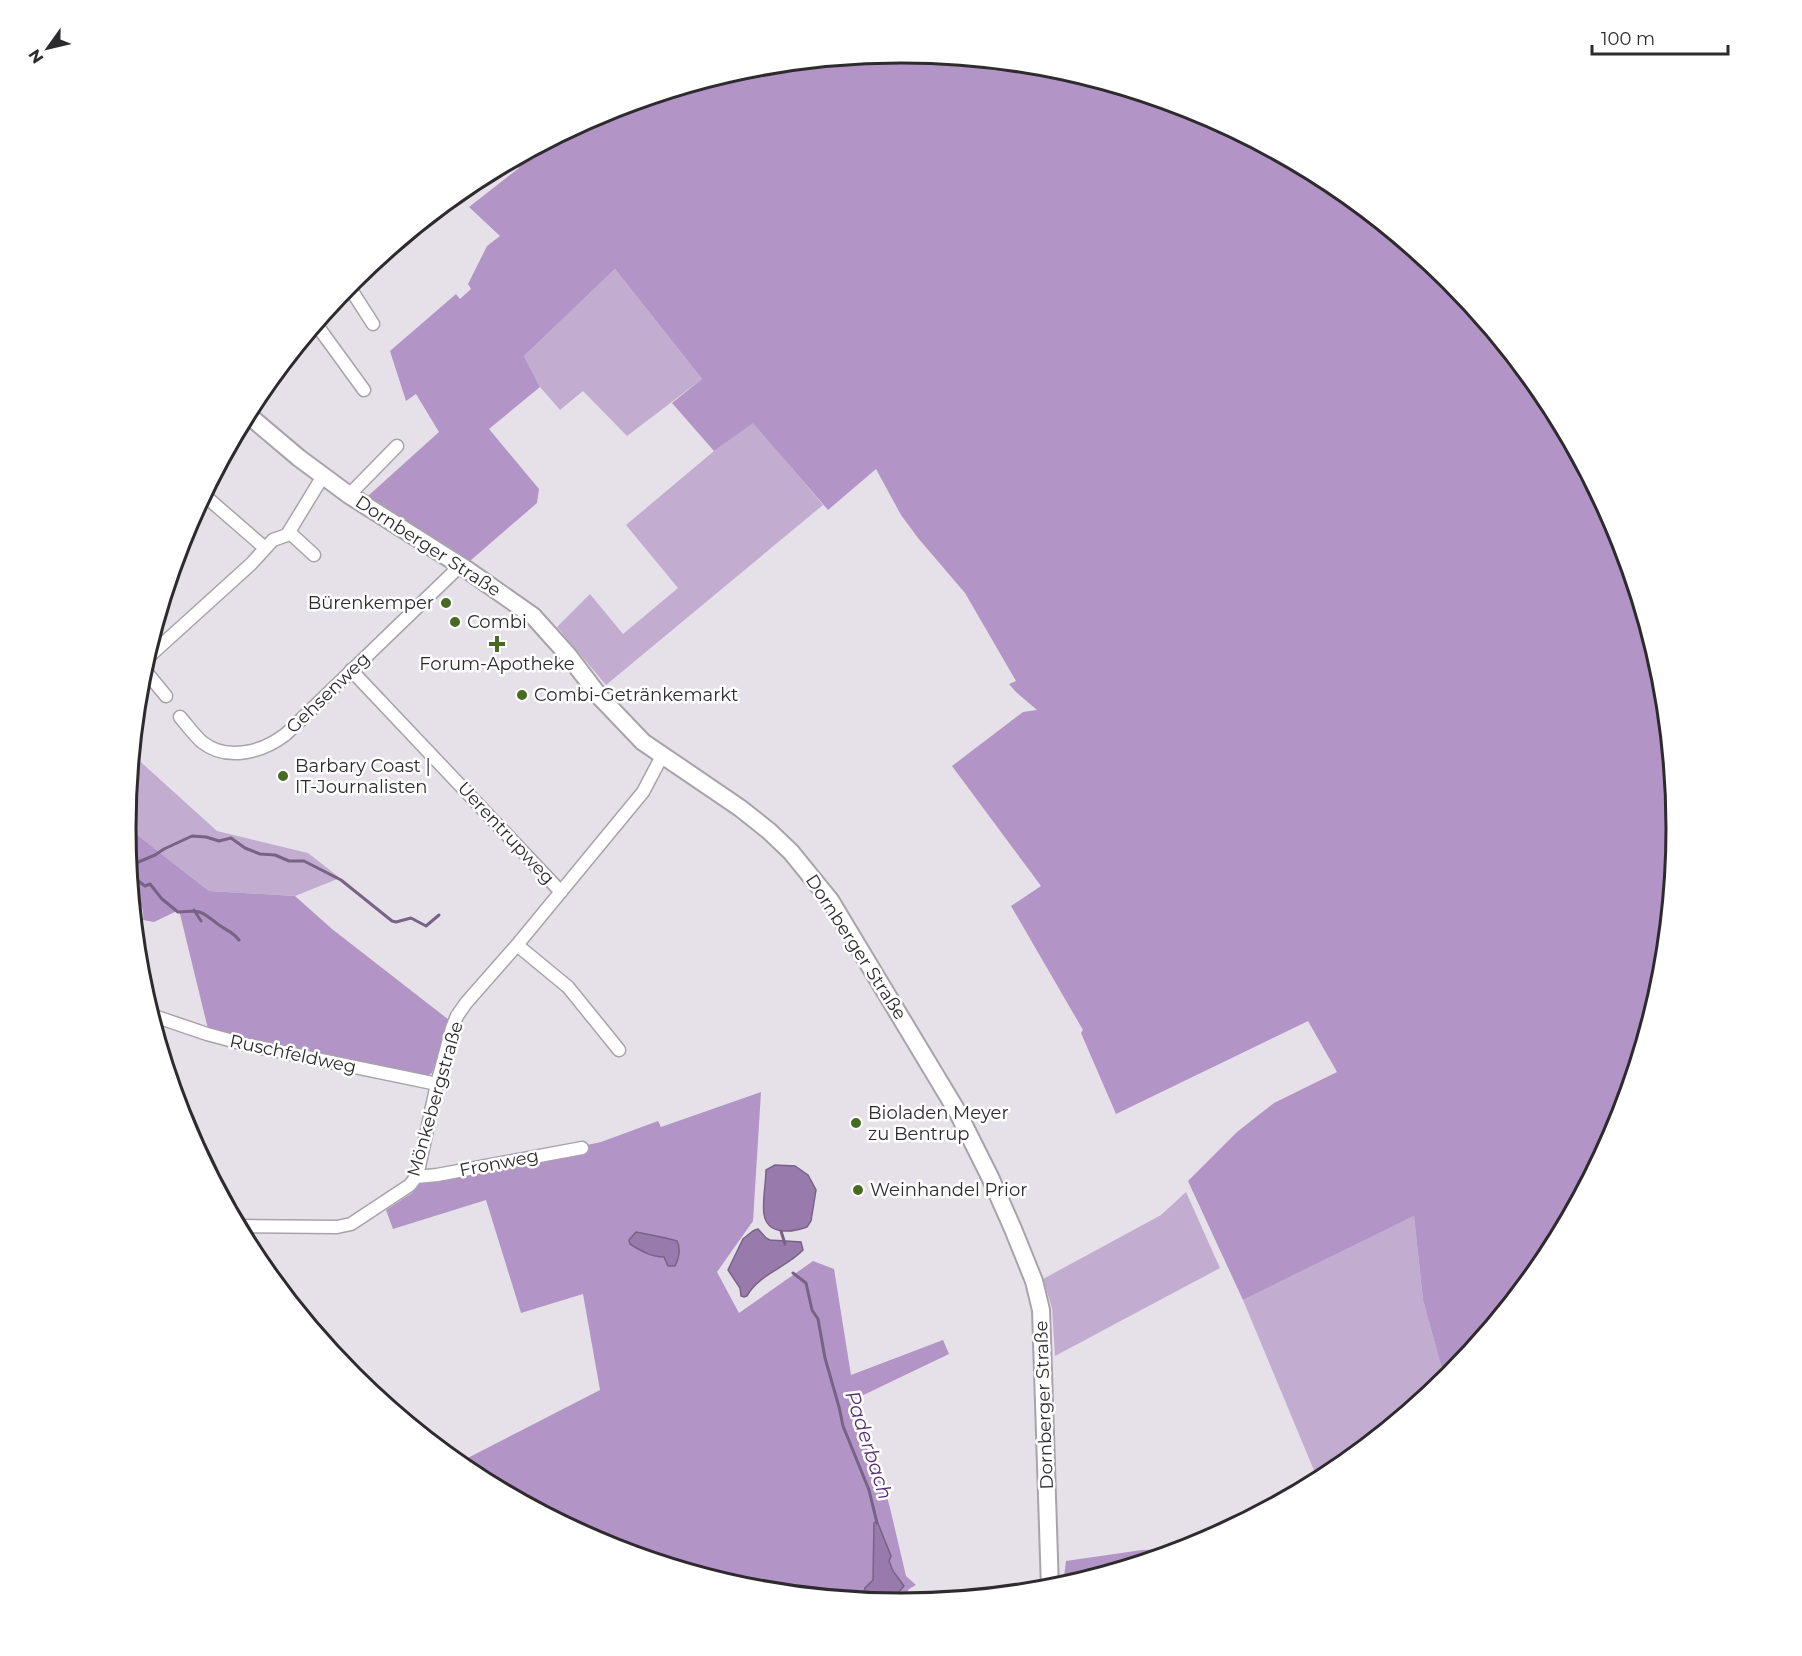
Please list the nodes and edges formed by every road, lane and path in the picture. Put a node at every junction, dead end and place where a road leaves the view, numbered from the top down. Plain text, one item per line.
1 (354, 294) edge
2 (373, 324) dead end
3 (321, 330) edge
4 (364, 390) dead end
5 (254, 420) edge
6 (397, 446) dead end
7 (323, 476) junction
8 (349, 495) junction
9 (210, 500) edge
10 (289, 532) junction
11 (265, 548) junction
12 (314, 555) dead end
13 (461, 565) junction
14 (158, 648) edge
15 (351, 670) junction
16 (151, 678) edge
17 (165, 696) dead end
18 (180, 717) dead end
19 (663, 756) junction
20 (561, 891) junction
21 (517, 945) junction
22 (160, 1018) edge
23 (619, 1050) dead end
24 (436, 1084) junction
25 (582, 1148) dead end
26 (416, 1177) junction
27 (248, 1226) edge
28 (1050, 1578) edge

1 - 2 street
3 - 4 street
5 - 7 main road, Dornberger Straße
6 - 8 street, Dornberger Straße
7 - 8 main road, Dornberger Straße
7 - 10 street
8 - 13 main road, Dornberger Straße
9 - 11 street
10 - 11 street
10 - 12 street
11 - 14 street
13 - 15 street, Gehsenweg
13 - 19 main road, Dornberger Straße
15 - 18 street, Gehsenweg
15 - 20 street, Uerentrupweg
16 - 17 street
19 - 20 street, Mönkebergstraße
19 - 28 main road, Dornberger Straße
20 - 21 street, Mönkebergstraße
21 - 23 street
21 - 24 street, Mönkebergstraße
22 - 24 street, Ruschfeldweg
24 - 26 street, Mönkebergstraße
25 - 26 street, Fronweg
26 - 27 street, Mönkebergstraße

